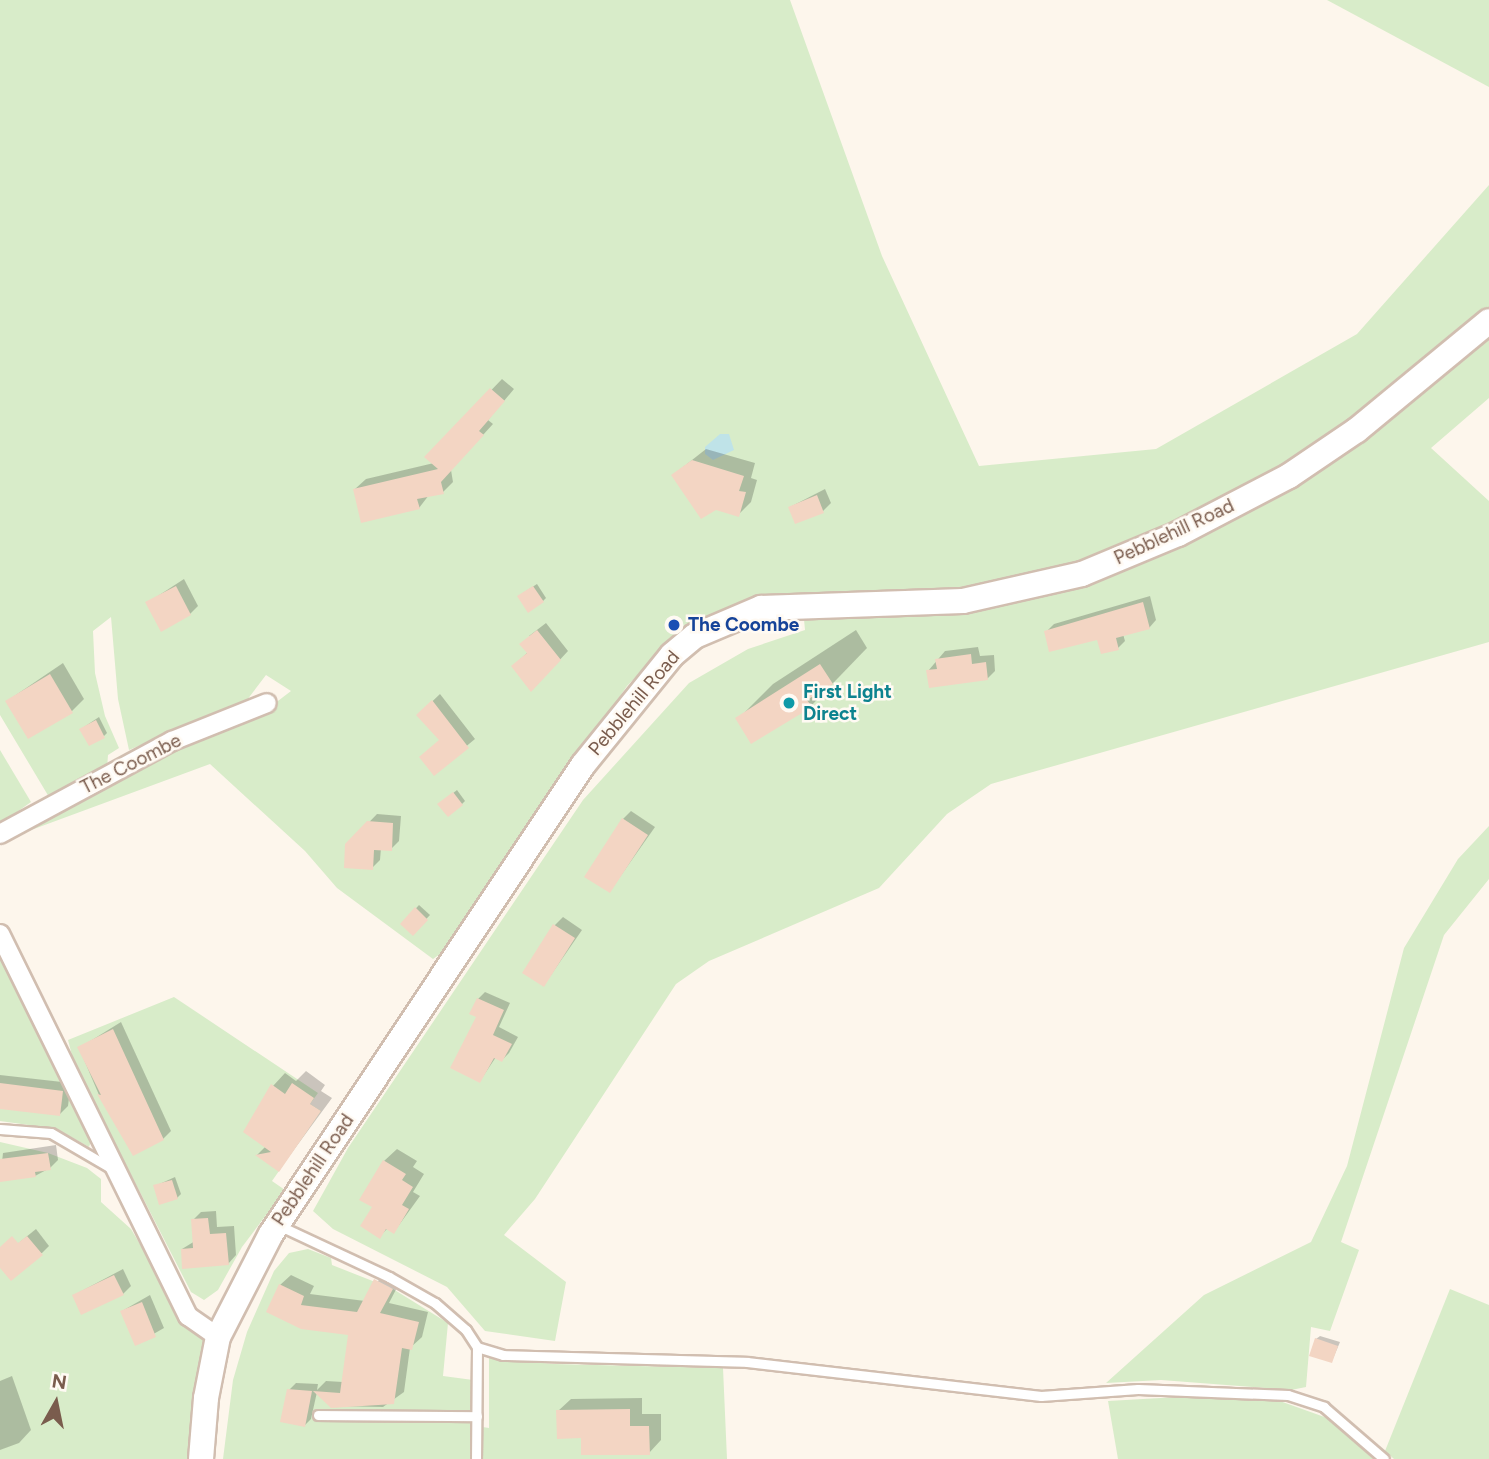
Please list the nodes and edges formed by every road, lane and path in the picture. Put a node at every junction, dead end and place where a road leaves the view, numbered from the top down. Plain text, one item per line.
1 (1489, 321) edge
2 (267, 703) dead end
3 (0, 834) edge
4 (0, 934) edge
5 (0, 1129) edge
6 (120, 1173) junction
7 (277, 1224) junction
8 (218, 1337) junction
9 (477, 1347) junction
10 (318, 1415) dead end
11 (477, 1416) junction
12 (201, 1459) edge
13 (477, 1459) edge
14 (1384, 1459) edge

1 - 7 main road, Pebblehill Road
2 - 3 street, The Coombe
4 - 6 street
5 - 6 lane
6 - 8 street
7 - 8 main road, Pebblehill Road
7 - 9 lane
8 - 12 main road, Pebblehill Road
9 - 11 lane
9 - 14 lane
10 - 11 lane
11 - 13 lane

